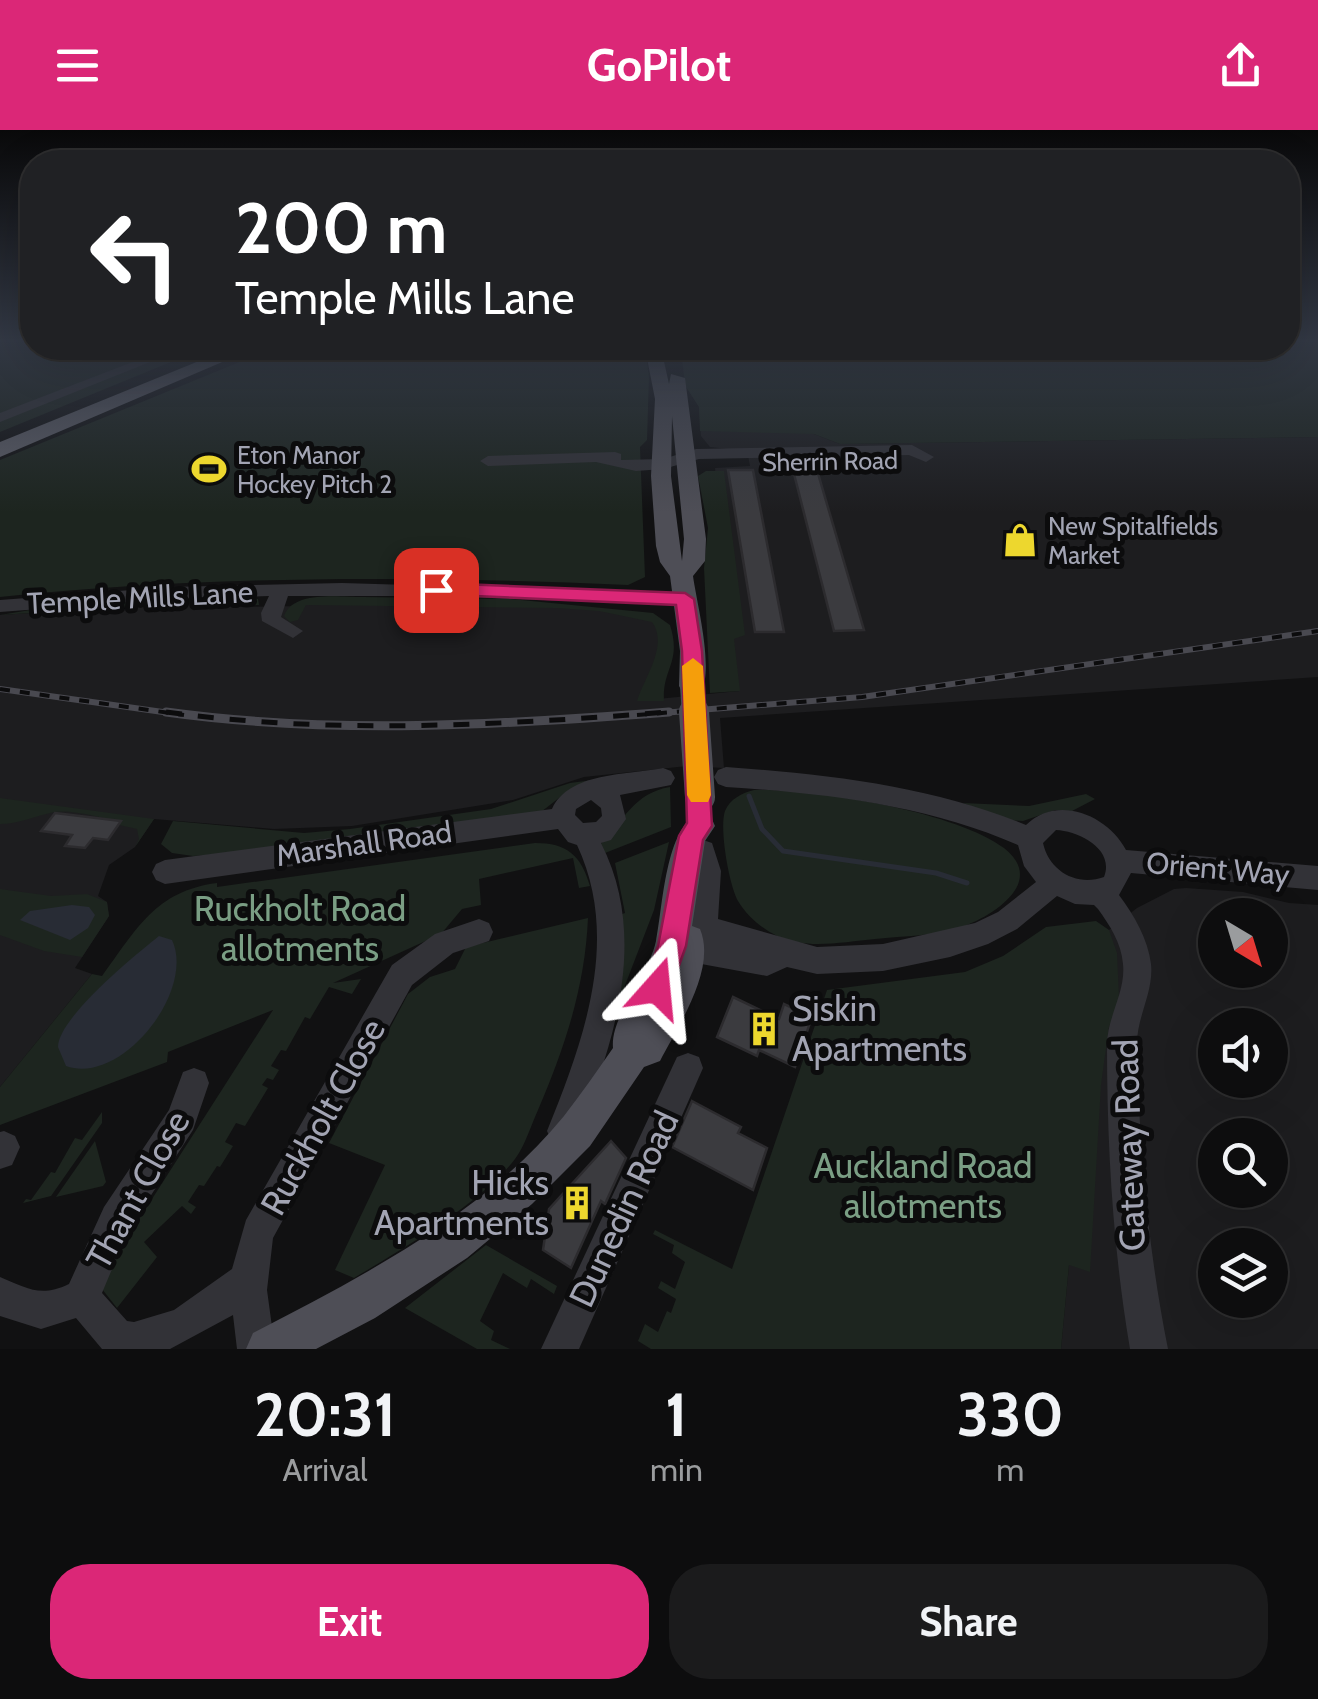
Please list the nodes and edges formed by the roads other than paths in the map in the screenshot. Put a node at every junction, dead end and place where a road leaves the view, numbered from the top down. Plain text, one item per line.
1 (51, 398) edge
2 (99, 398) edge
3 (126, 398) edge
4 (664, 398) edge
5 (679, 398) edge
6 (0, 418) edge
7 (685, 434) junction
8 (0, 438) edge
9 (0, 450) edge
10 (722, 454) junction
11 (488, 461) dead end
12 (674, 461) junction
13 (683, 587) junction
14 (280, 592) junction
15 (0, 606) edge
16 (293, 631) dead end
17 (726, 777) dead end
18 (597, 792) junction
19 (616, 810) junction
20 (574, 827) junction
21 (1031, 839) junction
22 (1119, 861) junction
23 (165, 872) dead end
24 (1318, 878) edge
25 (1055, 882) junction
26 (1100, 893) junction
27 (479, 932) dead end
28 (685, 934) junction
29 (688, 1068) dead end
30 (194, 1083) dead end
31 (552, 1158) junction
32 (247, 1280) junction
33 (0, 1295) edge
34 (82, 1297) junction
35 (256, 1349) edge
36 (269, 1349) edge
37 (560, 1349) edge
38 (1149, 1349) edge

1 - 6 street
2 - 8 highway
3 - 9 highway
4 - 12 main road
5 - 7 main road
7 - 10 street, Sherrin Road
7 - 12 main road
10 - 12 street, Sherrin Road
10 - 12 street, Sherrin Road
11 - 12 street
12 - 13 main road
12 - 13 main road
13 - 14 street, Temple Mills Lane
13 - 28 main road, bridge
14 - 15 street, Temple Mills Lane
14 - 16 street, Temple Mills Lane
17 - 21 street
18 - 19 street
18 - 19 street, Marshall Road
18 - 20 street, Marshall Road
19 - 20 street, Marshall Road
20 - 23 street, Marshall Road
20 - 31 street
21 - 22 street, Orient Way
21 - 25 street
22 - 24 street, Orient Way
22 - 26 street, Orient Way
25 - 26 street
25 - 28 street
26 - 38 street, Gateway Road
27 - 32 street, Ruckholt Close
28 - 31 main road
29 - 37 street, Dunedin Road
30 - 34 street, Thant Close
31 - 36 main road
32 - 34 street, Thant Close
32 - 35 street, Ruckholt Close
33 - 34 street, Thant Close

